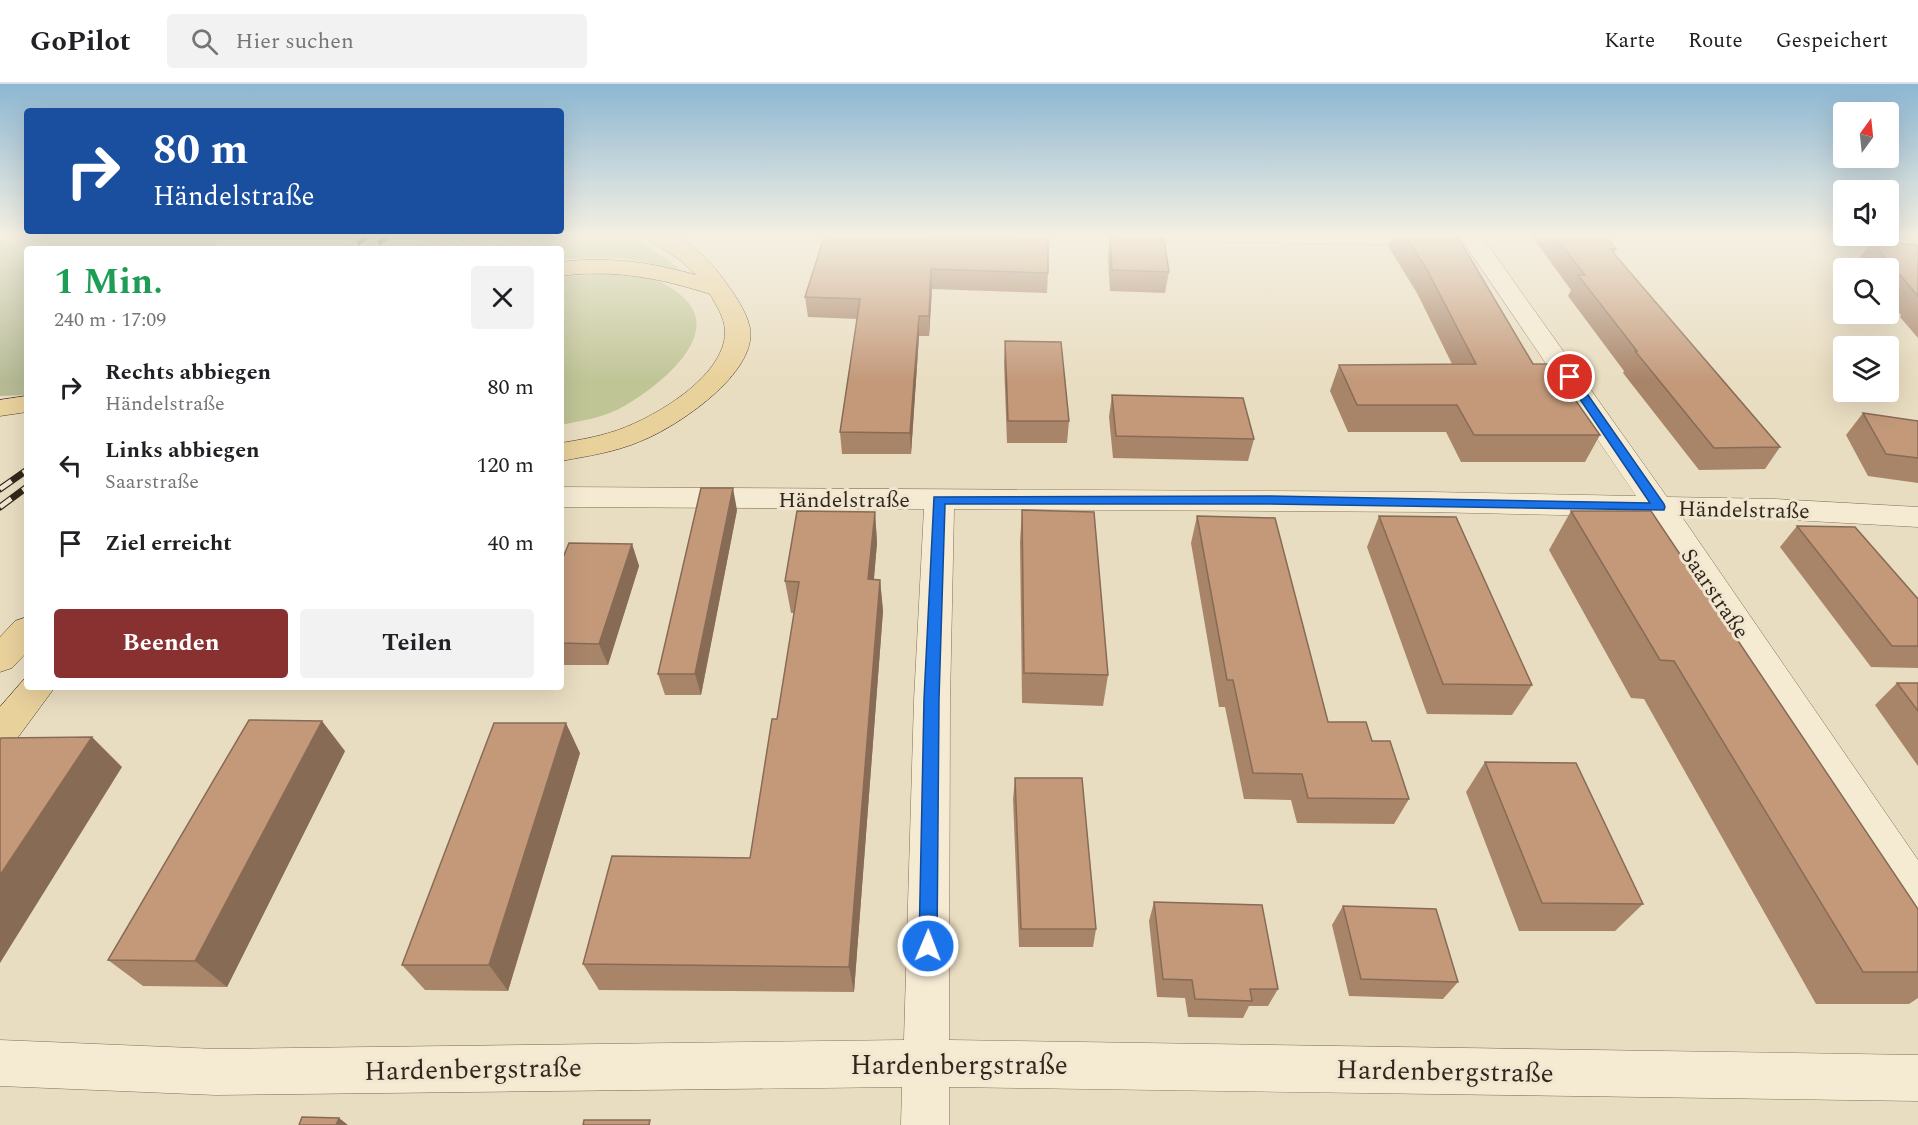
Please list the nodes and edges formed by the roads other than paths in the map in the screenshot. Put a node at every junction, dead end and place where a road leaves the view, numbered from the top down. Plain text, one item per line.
1 (696, 283) edge
2 (712, 283) edge
3 (1505, 283) edge
4 (717, 289) junction
5 (24, 404) edge
6 (0, 408) edge
7 (0, 423) edge
8 (24, 424) edge
9 (564, 451) edge
10 (564, 497) edge
11 (939, 500) junction
12 (1659, 507) junction
13 (1918, 517) edge
14 (24, 633) edge
15 (0, 659) edge
16 (35, 690) edge
17 (0, 734) edge
18 (1918, 895) edge
19 (0, 1063) edge
20 (926, 1063) junction
21 (1918, 1078) edge
22 (925, 1125) edge

1 - 4 main road
2 - 4 main road
3 - 12 street, Saarstraße
4 - 9 main road
5 - 6 main road
7 - 8 main road
10 - 11 street, Händelstraße
11 - 12 street, Händelstraße
11 - 20 street
12 - 13 street, Händelstraße
12 - 18 street, Saarstraße
14 - 15 main road
16 - 17 main road
19 - 20 street, Hardenbergstraße
20 - 21 street, Hardenbergstraße
20 - 22 street

